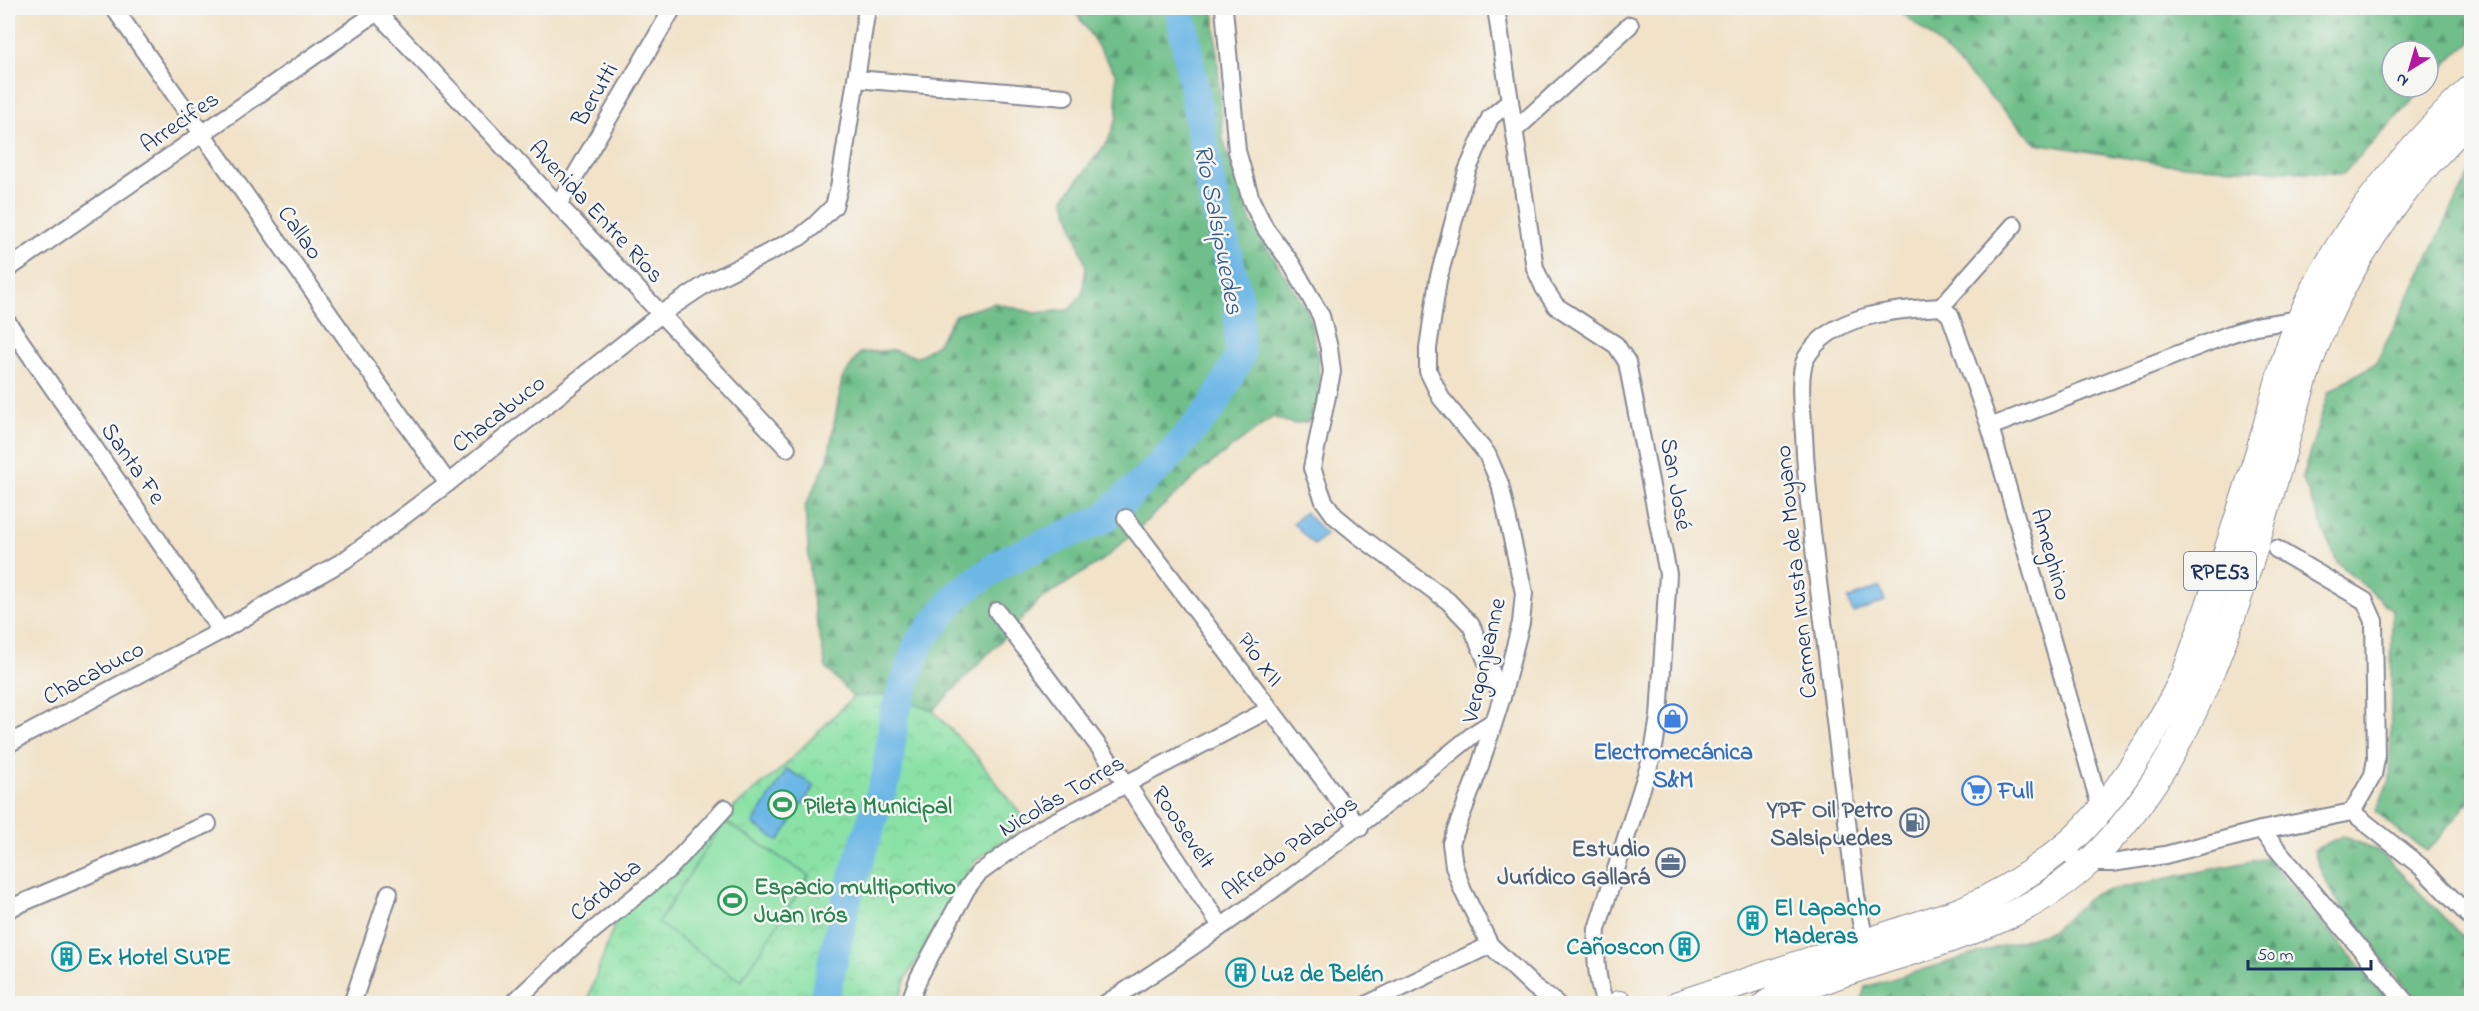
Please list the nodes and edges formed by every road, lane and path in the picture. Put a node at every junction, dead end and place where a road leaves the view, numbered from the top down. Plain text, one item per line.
1 (114, 8) edge
2 (673, 8) edge
3 (1224, 8) edge
4 (1496, 8) edge
5 (375, 10) edge
6 (862, 10) edge
7 (1630, 25) dead end
8 (856, 79) junction
9 (2472, 87) edge
10 (1065, 97) dead end
11 (1509, 102) junction
12 (2472, 119) edge
13 (1516, 129) junction
14 (202, 134) junction
15 (558, 205) junction
16 (2014, 225) dead end
17 (8, 269) edge
18 (1946, 311) junction
19 (661, 315) junction
20 (2300, 320) junction
21 (8, 323) edge
22 (1990, 427) junction
23 (787, 448) dead end
24 (448, 483) junction
25 (1126, 518) dead end
26 (2276, 549) dead end
27 (997, 611) dead end
28 (221, 631) junction
29 (1502, 698) junction
30 (1268, 710) junction
31 (1494, 721) junction
32 (8, 744) edge
33 (1126, 783) junction
34 (725, 808) dead end
35 (2101, 809) junction
36 (2352, 812) junction
37 (208, 824) dead end
38 (1360, 828) junction
39 (2261, 830) junction
40 (2056, 850) junction
41 (2088, 863) junction
42 (389, 893) dead end
43 (8, 909) edge
44 (2472, 919) edge
45 (1221, 926) junction
46 (1490, 945) junction
47 (1859, 952) junction
48 (1533, 986) junction
49 (1111, 1002) edge
50 (352, 1004) edge
51 (512, 1004) edge
52 (909, 1004) edge
53 (1368, 1004) edge
54 (1543, 1004) edge
55 (1557, 1004) edge
56 (1605, 1004) edge
57 (1678, 1004) edge
58 (1766, 1004) edge
59 (2407, 1004) edge

1 - 14 street, Callao
2 - 15 street, Berutti
3 - 29 street
4 - 11 street, San José
5 - 14 street, Arrecifes
5 - 15 street, Avenida Entre Ríos
6 - 8 street, Chacabuco
7 - 13 street
8 - 10 street
8 - 19 street, Chacabuco
9 - 20 main road, RPE53
11 - 13 street, San José
11 - 29 street, Vergonjeanne
12 - 41 main road, RPE53
13 - 56 street, San José
14 - 17 street, Arrecifes
14 - 24 street, Callao
15 - 19 street, Avenida Entre Ríos
16 - 18 street
18 - 22 street, Ameghino
18 - 47 street, Carmen Irusta de Moyano
19 - 23 street, Avenida Entre Ríos
19 - 24 street, Chacabuco
20 - 22 street
20 - 35 main road, RPE53
21 - 28 street, Santa Fe
22 - 35 street, Ameghino
24 - 28 street, Chacabuco
25 - 30 street, Pío XII
26 - 36 street
27 - 33 street, Roosevelt
28 - 32 street, Chacabuco
29 - 31 street, Vergonjeanne
30 - 33 street, Nicolás Torres
30 - 38 street, Pío XII
31 - 38 street, Alfredo Palacios
31 - 46 street, Vergonjeanne
33 - 45 street, Roosevelt
33 - 52 street, Nicolás Torres
34 - 51 street, Córdoba
35 - 40 main road, RPE53
36 - 39 street
36 - 44 street
37 - 43 street
38 - 45 street, Alfredo Palacios
39 - 41 street
39 - 59 street
40 - 41 street
40 - 47 main road, RPE53
41 - 47 main road, RPE53
42 - 50 street
45 - 49 street, Alfredo Palacios
46 - 48 street, Vergonjeanne
46 - 53 street
47 - 57 main road, RPE53
47 - 58 main road, RPE53
48 - 54 street, Vergonjeanne
48 - 55 street, Vergonjeanne

